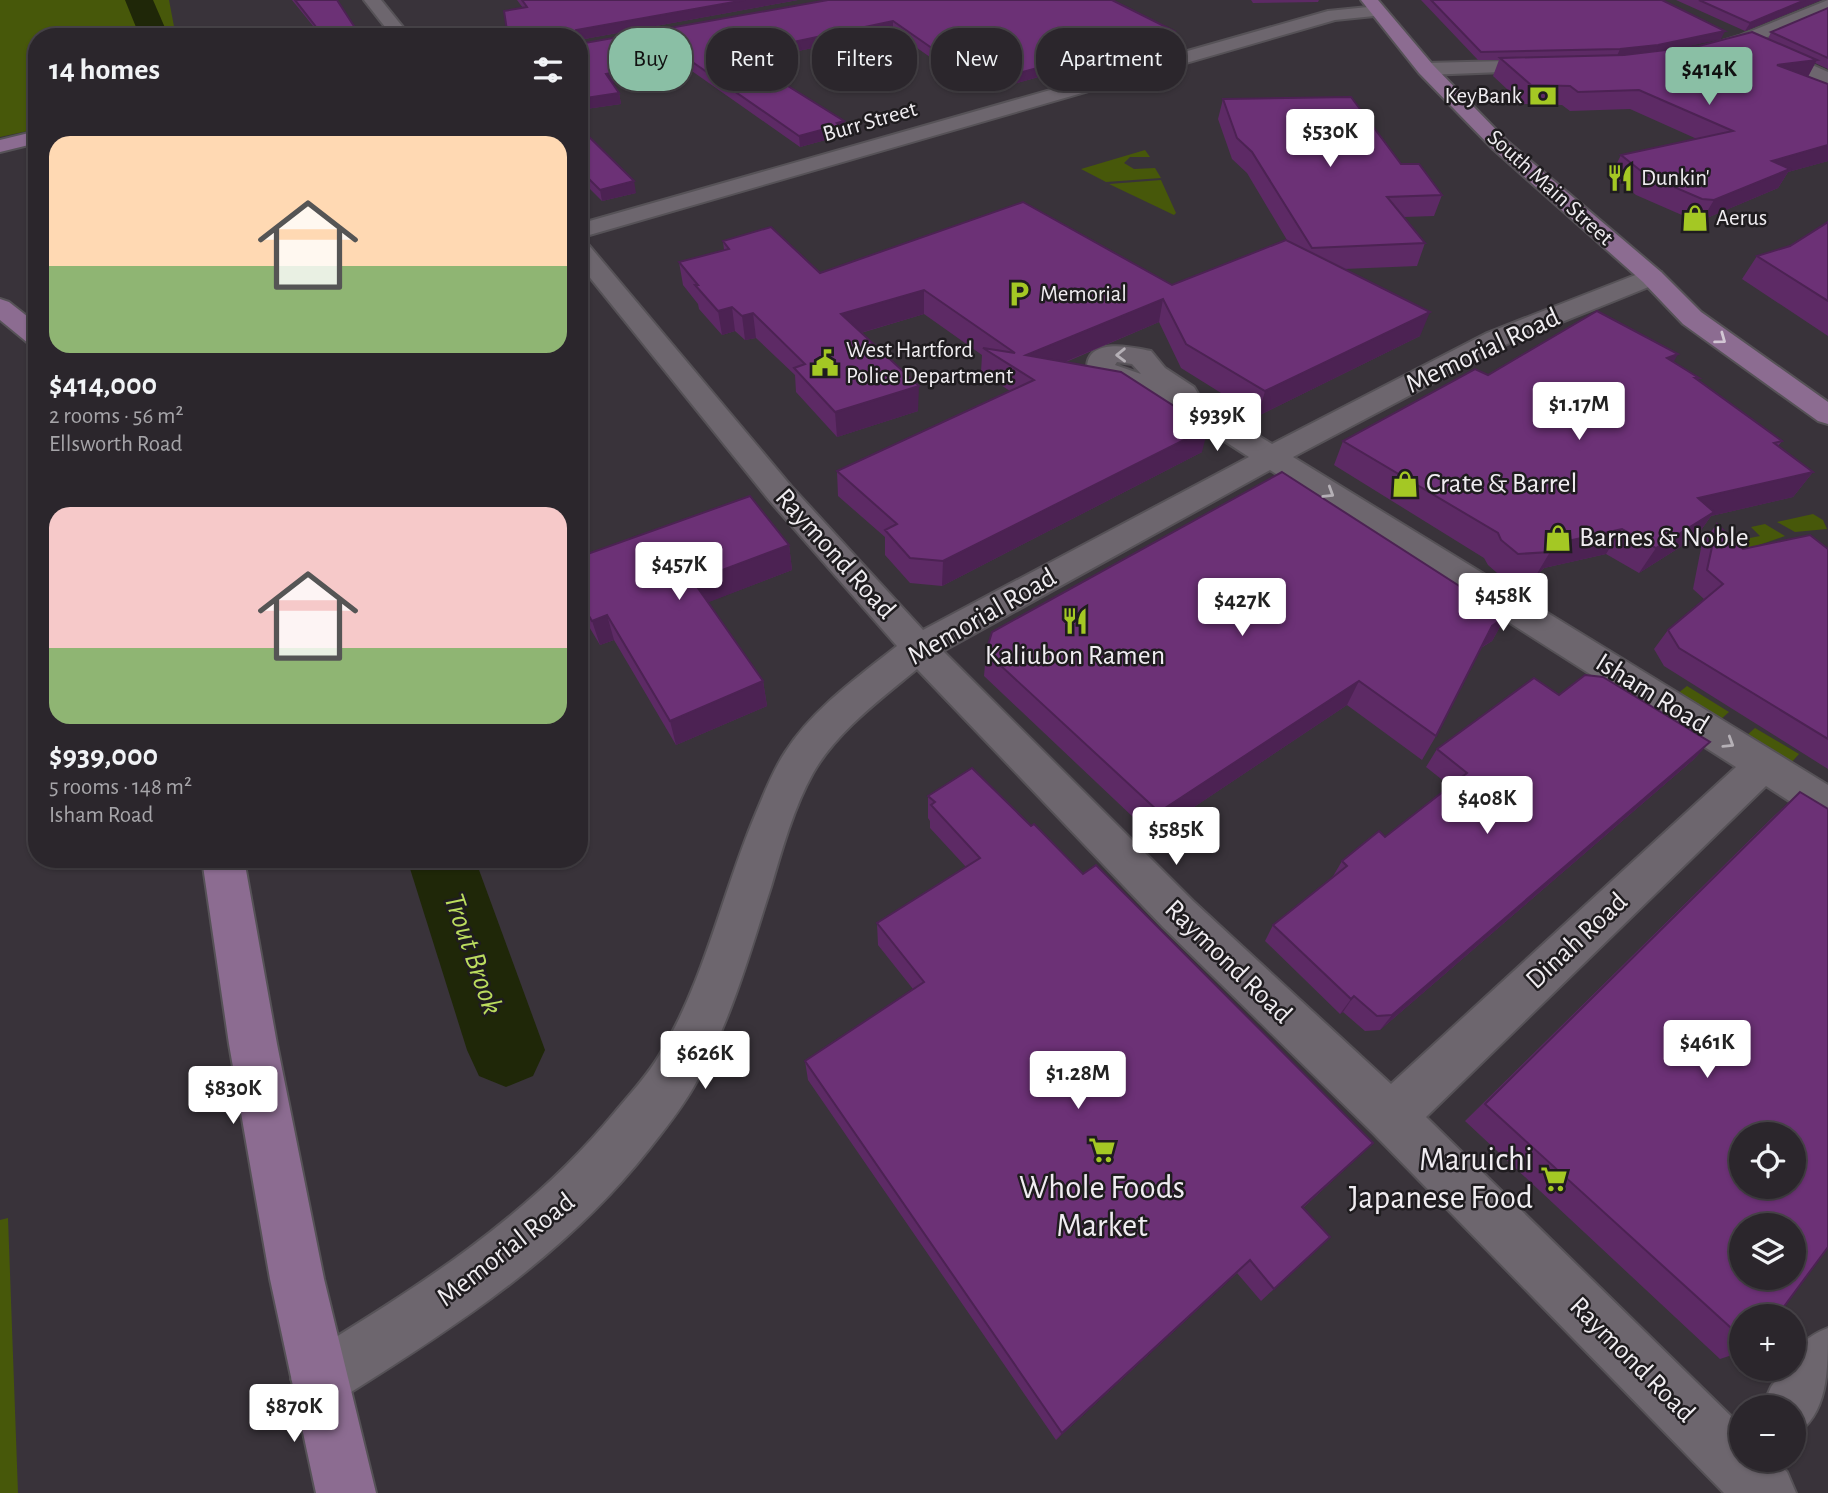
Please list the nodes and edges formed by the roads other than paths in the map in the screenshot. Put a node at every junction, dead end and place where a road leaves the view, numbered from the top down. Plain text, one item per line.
1 (372, 0) edge
2 (1373, 5) edge
3 (1828, 5) edge
4 (395, 28) edge
5 (1721, 29) edge
6 (1745, 40) junction
7 (1697, 53) edge
8 (1565, 65) edge
9 (1426, 69) junction
10 (1828, 79) edge
11 (28, 139) edge
12 (0, 146) edge
13 (28, 153) edge
14 (0, 160) edge
15 (588, 228) edge
16 (588, 259) edge
17 (1652, 277) junction
18 (0, 307) edge
19 (28, 330) edge
20 (1817, 376) dead end
21 (1191, 407) dead end
22 (1828, 415) edge
23 (1270, 457) junction
24 (919, 648) junction
25 (1763, 765) junction
26 (1828, 805) edge
27 (224, 868) edge
28 (1391, 1117) junction
29 (1828, 1356) edge
30 (320, 1378) junction
31 (1800, 1395) edge
32 (1756, 1476) edge
33 (346, 1493) edge

1 - 4 street
2 - 9 main road, South Main Street
2 - 15 street, Burr Street
3 - 6 street
5 - 6 street
6 - 7 street
6 - 10 street
8 - 9 street
9 - 17 main road, South Main Street
11 - 12 main road
13 - 14 main road
16 - 24 street, Raymond Road
17 - 20 main road, South Main Street
17 -> 22 main road, South Main Street
17 - 23 street, Memorial Road
18 - 19 main road
21 - 23 street, Isham Road
23 - 24 street, Memorial Road
23 -> 25 street, Isham Road
24 - 28 street, Raymond Road
24 - 30 street, Memorial Road
25 - 26 street, Isham Road
25 - 28 street, Dinah Road
27 - 30 main road
28 - 32 street, Raymond Road
29 - 31 street
30 - 33 main road

